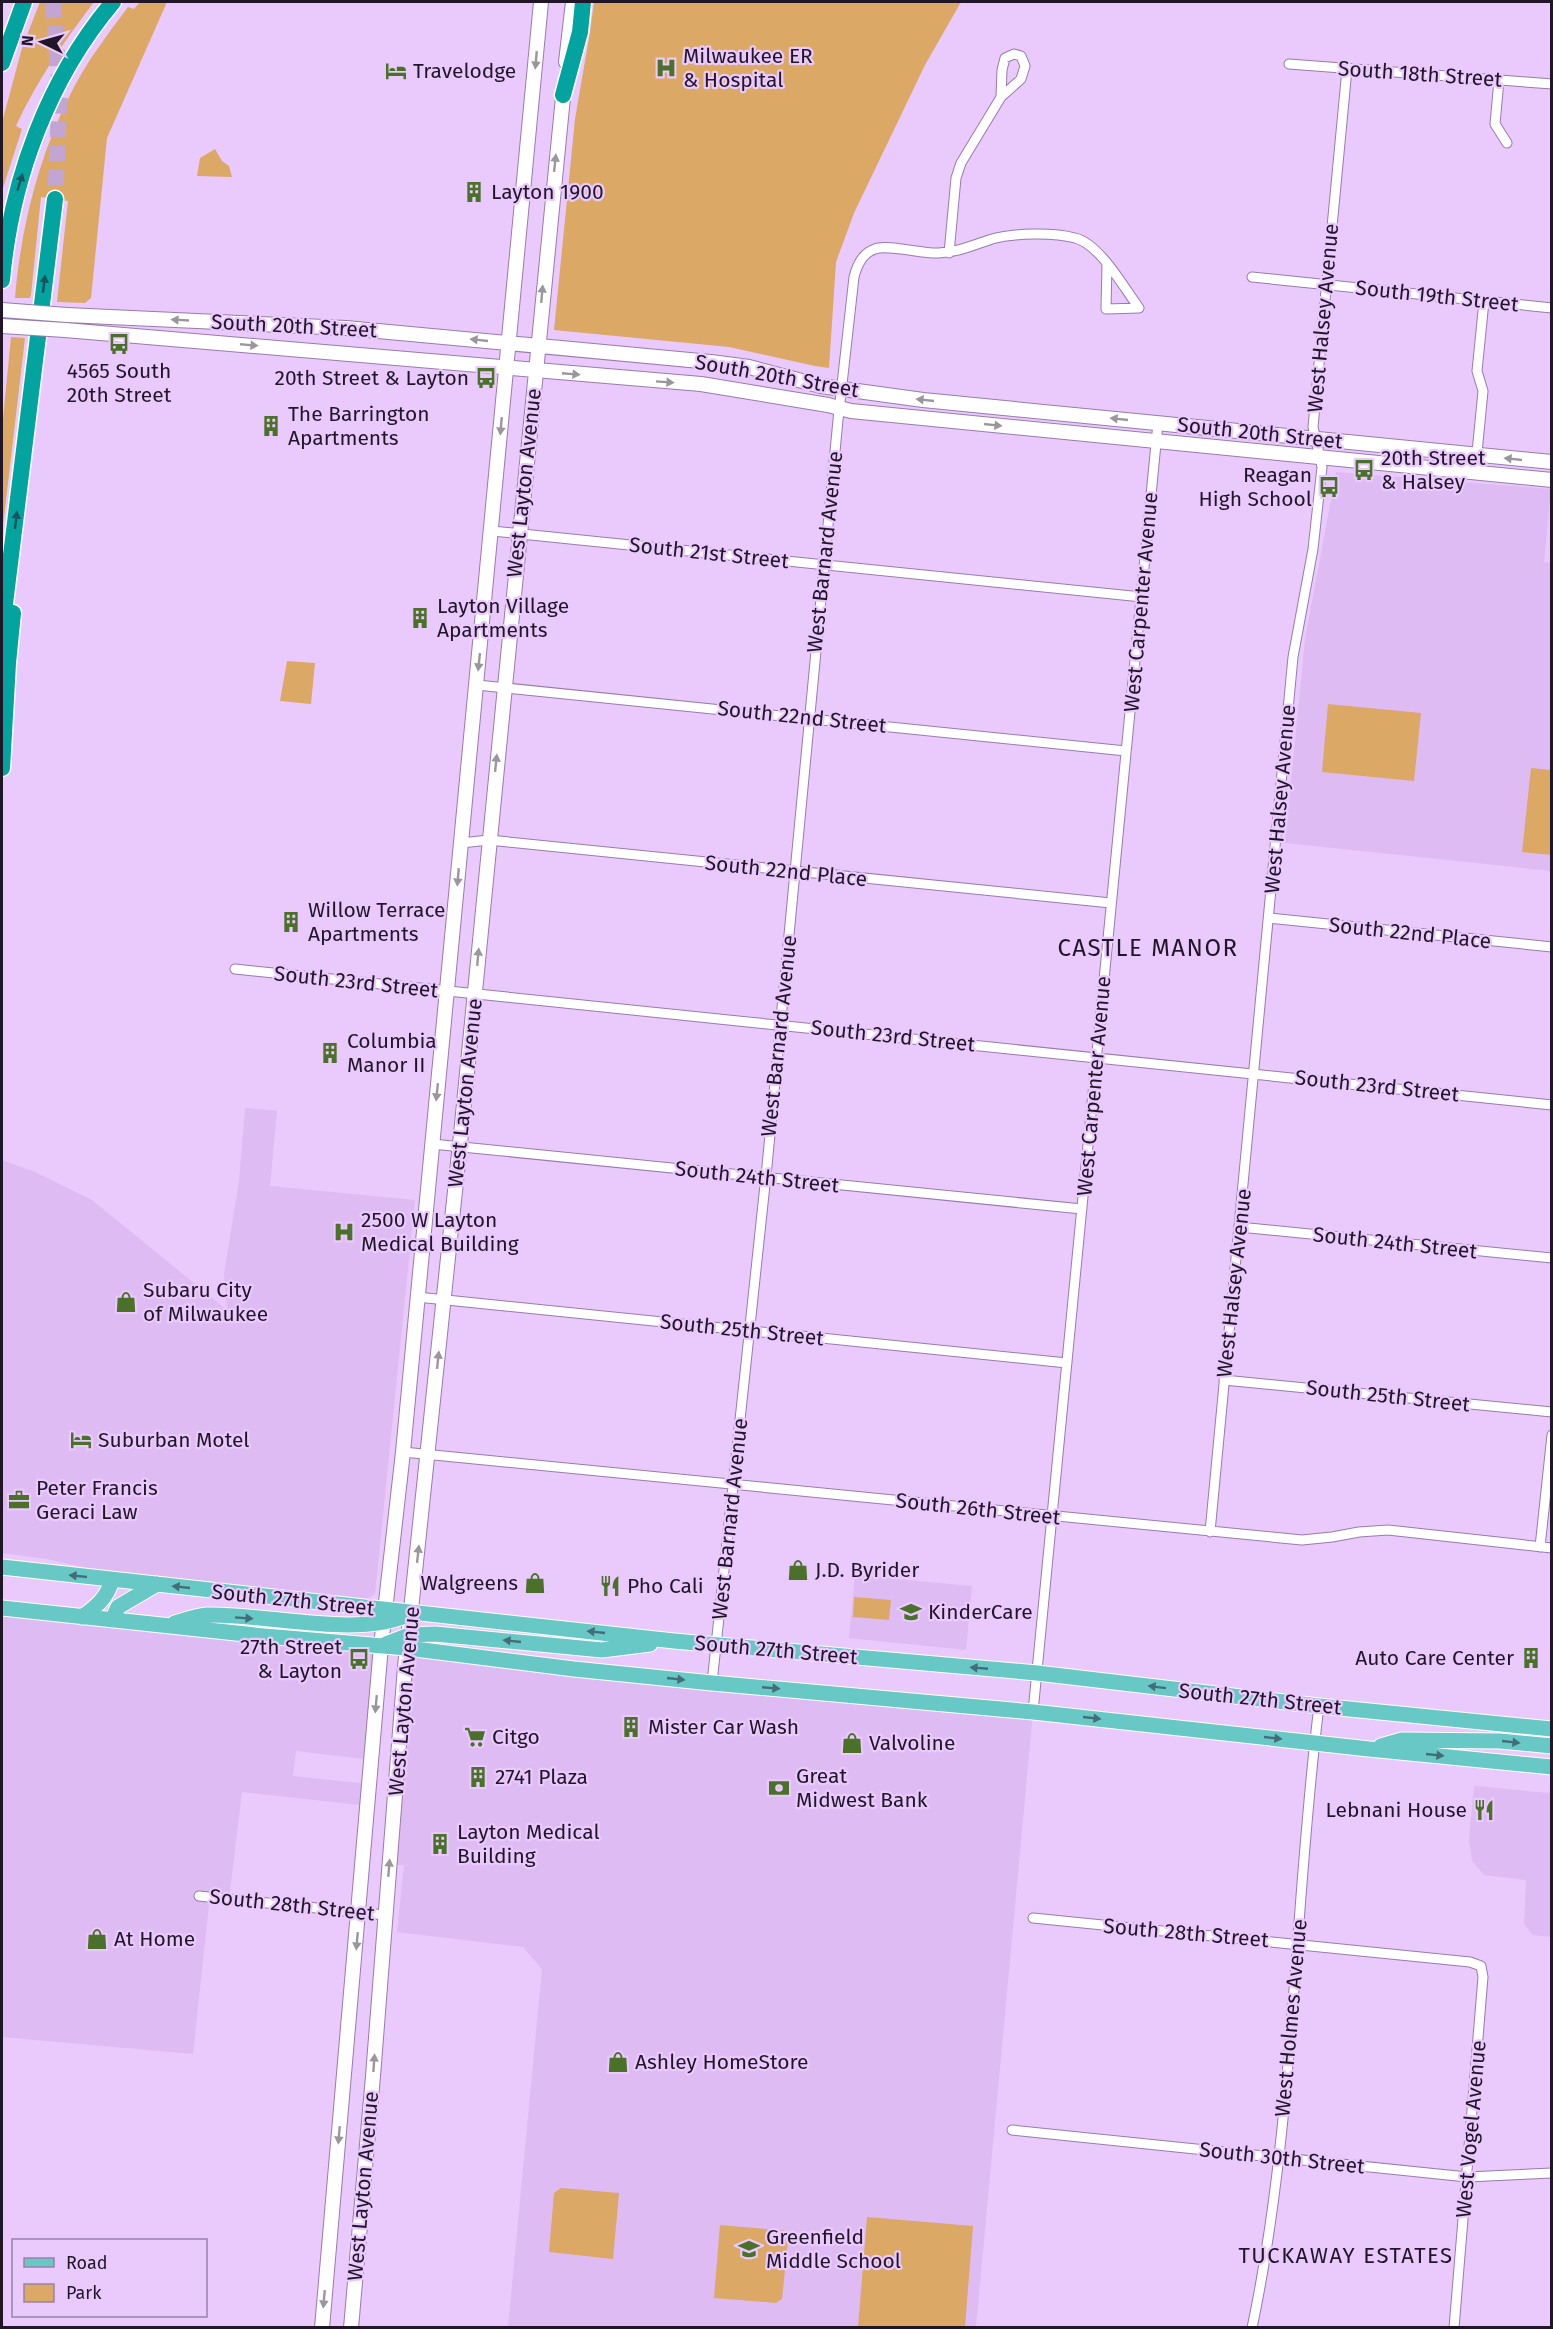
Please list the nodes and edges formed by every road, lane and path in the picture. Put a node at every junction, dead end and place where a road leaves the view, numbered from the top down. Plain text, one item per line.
1 (24, 2) edge
2 (113, 2) edge
3 (541, 2) edge
4 (573, 2) edge
5 (583, 2) edge
6 (2, 63) edge
7 (1288, 64) dead end
8 (1347, 69) junction
9 (1499, 80) junction
10 (1551, 84) edge
11 (563, 95) junction
12 (1001, 97) dead end
13 (1507, 143) dead end
14 (55, 199) tunnel mouth
15 (949, 253) junction
16 (1107, 263) junction
17 (1252, 277) dead end
18 (2, 280) edge
19 (1327, 285) junction
20 (1485, 301) junction
21 (1551, 308) edge
22 (2, 310) edge
23 (148, 319) junction
24 (2, 326) edge
25 (146, 337) junction
26 (509, 343) junction
27 (537, 345) junction
28 (506, 368) junction
29 (535, 371) junction
30 (841, 388) junction
31 (839, 408) junction
32 (1158, 423) junction
33 (1314, 439) junction
34 (1156, 441) junction
35 (1477, 455) junction
36 (1320, 457) junction
37 (1551, 462) edge
38 (1475, 473) junction
39 (1551, 480) edge
40 (492, 531) junction
41 (519, 533) junction
42 (824, 565) junction
43 (8, 578) junction
44 (1142, 597) junction
45 (2, 628) edge
46 (477, 685) junction
47 (504, 687) junction
48 (809, 718) junction
49 (1126, 751) junction
50 (2, 768) edge
51 (489, 840) junction
52 (461, 843) junction
53 (795, 872) junction
54 (1112, 903) junction
55 (1269, 918) junction
56 (1551, 947) edge
57 (235, 969) dead end
58 (447, 992) junction
59 (474, 994) junction
60 (780, 1024) junction
61 (1096, 1056) junction
62 (1253, 1073) junction
63 (1551, 1105) edge
64 (432, 1144) junction
65 (459, 1147) junction
66 (765, 1178) junction
67 (1082, 1209) junction
68 (1239, 1227) junction
69 (1551, 1258) edge
70 (417, 1297) junction
71 (444, 1299) junction
72 (750, 1332) junction
73 (1067, 1363) junction
74 (1224, 1380) junction
75 (1551, 1412) edge
76 (1551, 1435) edge
77 (403, 1452) junction
78 (429, 1454) junction
79 (734, 1484) junction
80 (1053, 1517) junction
81 (1210, 1532) junction
82 (1540, 1547) junction
83 (1551, 1548) edge
84 (2, 1568) edge
85 (112, 1580) junction
86 (158, 1584) junction
87 (2, 1608) edge
88 (412, 1612) junction
89 (384, 1616) junction
90 (82, 1617) junction
91 (112, 1620) junction
92 (166, 1625) junction
93 (674, 1641) junction
94 (408, 1642) junction
95 (716, 1645) junction
96 (381, 1646) junction
97 (1037, 1673) junction
98 (712, 1683) junction
99 (1319, 1706) junction
100 (1034, 1712) junction
101 (1551, 1729) edge
102 (1315, 1743) junction
103 (1551, 1746) edge
104 (1370, 1749) junction
105 (1551, 1767) edge
106 (199, 1896) dead end
107 (359, 1911) junction
108 (385, 1914) junction
109 (1033, 1918) dead end
110 (1298, 1943) junction
111 (1481, 1966) joint
112 (1012, 2130) dead end
113 (1279, 2158) junction
114 (1551, 2174) edge
115 (1467, 2177) junction
116 (322, 2328) edge
117 (351, 2328) edge
118 (1252, 2328) edge
119 (1454, 2328) edge

1 - 6 highway
18 -> 2 highway
3 -> 26 main road, West Layton Avenue
4 - 11 main road, West Layton Avenue
5 - 11 highway
7 - 8 street, South 18th Street
8 - 9 street, South 18th Street
8 - 19 street, West Halsey Avenue
9 - 10 street, South 18th Street
9 - 13 street
27 -> 11 main road, West Layton Avenue
12 - 15 street
43 -> 14 highway
15 - 16 street
15 - 30 street
16 - 16 street
17 - 19 street, South 19th Street
19 - 20 street, South 19th Street
19 - 33 street, West Halsey Avenue
20 - 21 street, South 19th Street
20 - 35 street
22 - 23 main road, South 20th Street, bridge
23 - 25 main road
26 -> 23 main road, South 20th Street
24 - 25 main road, South 20th Street, bridge
25 -> 28 main road, South 20th Street
26 - 27 main road, South 20th Street
26 - 28 main road, West Layton Avenue
27 - 29 main road, West Layton Avenue
27 - 30 main road, South 20th Street
28 - 29 main road, South 20th Street
28 -> 40 main road, West Layton Avenue
29 -> 31 main road, South 20th Street
29 - 41 main road, West Layton Avenue
30 - 31 street, West Barnard Avenue
32 -> 30 main road, South 20th Street
31 -> 34 main road, South 20th Street
31 - 42 street, West Barnard Avenue
32 - 33 main road, South 20th Street
32 - 34 street, West Carpenter Avenue
33 - 35 main road, South 20th Street
33 - 36 street, West Halsey Avenue
34 - 36 main road, South 20th Street
34 - 44 street, West Carpenter Avenue
37 -> 35 main road, South 20th Street
35 - 38 street
36 - 38 main road, South 20th Street
36 - 55 street, West Halsey Avenue
38 - 39 main road, South 20th Street
40 - 41 street, South 21st Street
40 -> 46 main road, West Layton Avenue
41 - 42 street, South 21st Street
41 - 47 main road, West Layton Avenue
42 - 44 street, South 21st Street
42 - 48 street, West Barnard Avenue
43 - 45 highway
43 - 50 highway
44 - 49 street, West Carpenter Avenue
46 - 47 street, South 22nd Street
46 - 52 main road, West Layton Avenue
47 - 48 street, South 22nd Street
51 -> 47 main road, West Layton Avenue
48 - 49 street, South 22nd Street
48 - 53 street, West Barnard Avenue
49 - 54 street, West Carpenter Avenue
51 - 52 street, South 22nd Place
51 - 53 street, South 22nd Place
59 -> 51 main road, West Layton Avenue
52 -> 58 main road, West Layton Avenue
53 - 54 street, South 22nd Place
53 - 60 street, West Barnard Avenue
54 - 61 street, West Carpenter Avenue
55 - 56 street, South 22nd Place
55 - 62 street, West Halsey Avenue
57 - 58 street, South 23rd Street
58 - 59 street, South 23rd Street
58 -> 64 main road, West Layton Avenue
59 - 60 street, South 23rd Street
59 - 65 main road, West Layton Avenue
60 - 61 street, South 23rd Street
60 - 66 street, West Barnard Avenue
61 - 62 street, South 23rd Street
61 - 67 street, West Carpenter Avenue
62 - 63 street, South 23rd Street
62 - 68 street, West Halsey Avenue
64 - 65 street, South 24th Street
64 - 70 main road, West Layton Avenue
65 - 66 street, South 24th Street
65 - 71 main road, West Layton Avenue
66 - 67 street, South 24th Street
66 - 72 street, West Barnard Avenue
67 - 73 street, West Carpenter Avenue
68 - 69 street, South 24th Street
68 - 74 street, West Halsey Avenue
70 - 71 street, South 25th Street
70 - 77 main road, West Layton Avenue
71 - 72 street, South 25th Street
78 -> 71 main road, West Layton Avenue
72 - 73 street, South 25th Street
72 - 79 street, West Barnard Avenue
73 - 80 street, West Carpenter Avenue
74 - 75 street, South 25th Street
74 - 81 street, West Halsey Avenue
76 - 82 street
77 - 78 street, South 26th Street
77 - 89 main road, West Layton Avenue
78 - 79 street, South 26th Street
88 -> 78 main road, West Layton Avenue
79 - 80 street, South 26th Street
79 - 95 street, West Barnard Avenue
80 - 81 street, South 26th Street
80 - 97 street, West Carpenter Avenue
81 - 82 street, South 26th Street
82 - 83 street, South 26th Street
85 -> 84 main road, South 27th Street
85 - 86 main road, South 27th Street
85 - 90 main road
89 -> 86 main road, South 27th Street
86 - 91 main road
87 - 90 main road, South 27th Street
88 - 89 main road
93 -> 88 main road, South 27th Street
88 - 94 main road, West Layton Avenue
92 -> 89 main road
89 - 96 main road, West Layton Avenue
90 - 91 main road, South 27th Street
91 - 92 main road, South 27th Street
92 - 96 main road, South 27th Street
93 -> 94 main road
93 - 95 main road, South 27th Street
94 - 96 main road
94 -> 98 main road, South 27th Street
108 -> 94 main road, West Layton Avenue
97 -> 95 main road, South 27th Street
95 - 98 street, West Barnard Avenue
96 -> 107 main road, West Layton Avenue
99 -> 97 main road, South 27th Street
97 - 100 street, West Carpenter Avenue
98 -> 100 main road, South 27th Street
99 - 101 main road, South 27th Street
99 - 102 street, West Holmes Avenue
100 -> 102 main road, South 27th Street
102 - 104 main road, South 27th Street
102 - 110 street, West Holmes Avenue
104 -> 103 main road
104 -> 105 main road, South 27th Street
106 - 107 street, South 28th Street
107 - 108 street, South 28th Street
107 -> 116 main road, West Layton Avenue
117 -> 108 main road, West Layton Avenue
109 - 110 street, South 28th Street
110 - 111 street, South 28th Street
110 - 113 street, West Holmes Avenue
111 - 115 street, West Vogel Avenue
112 - 113 street, South 30th Street
113 - 115 street, South 30th Street
113 - 118 street, West Holmes Avenue
114 - 115 street, South 30th Street
115 - 119 street, West Vogel Avenue

